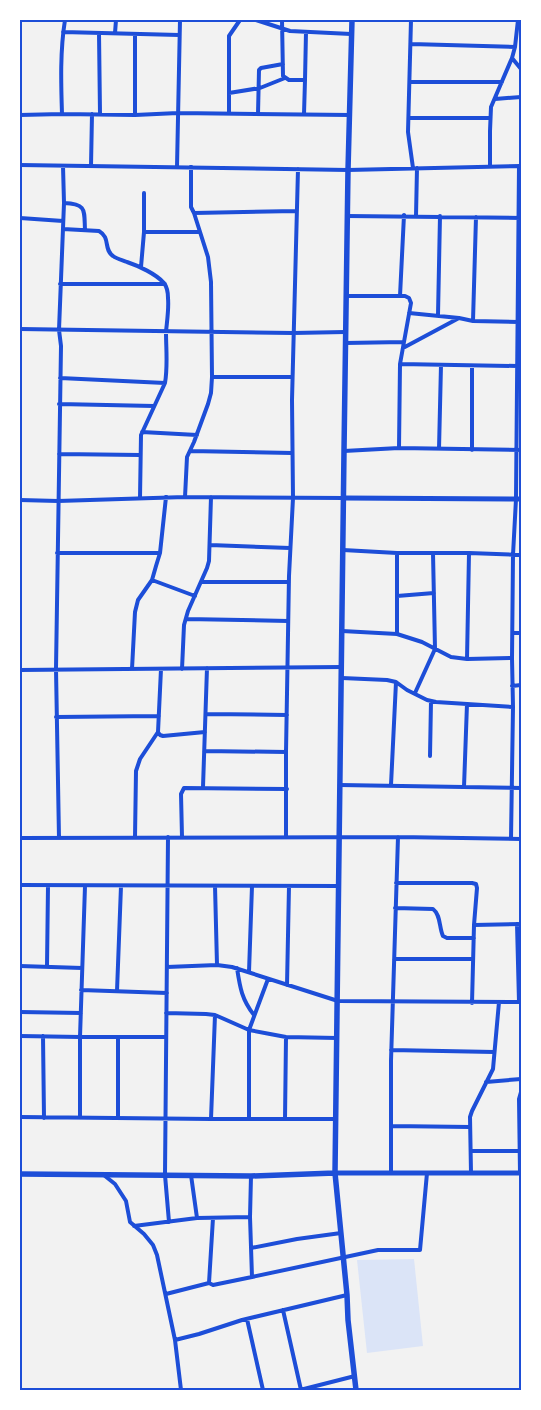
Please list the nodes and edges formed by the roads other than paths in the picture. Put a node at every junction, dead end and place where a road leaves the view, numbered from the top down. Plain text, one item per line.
1 (65, 20) edge
2 (116, 20) edge
3 (180, 20) edge
4 (240, 20) edge
5 (256, 20) edge
6 (282, 20) edge
7 (352, 20) edge
8 (411, 20) edge
9 (518, 20) edge
10 (282, 29) junction
11 (63, 32) junction
12 (306, 32) junction
13 (99, 33) junction
14 (115, 34) junction
15 (135, 34) junction
16 (351, 34) junction
17 (180, 35) junction
18 (411, 44) junction
19 (516, 47) junction
20 (512, 58) junction
21 (283, 64) junction
22 (521, 69) edge
23 (285, 78) junction
24 (305, 80) junction
25 (410, 82) junction
26 (502, 82) junction
27 (260, 88) junction
28 (229, 93) junction
29 (495, 98) junction
30 (521, 98) edge
31 (178, 113) junction
32 (62, 114) junction
33 (92, 114) junction
34 (100, 114) junction
35 (229, 114) junction
36 (258, 114) junction
37 (304, 114) junction
38 (20, 115) edge
39 (135, 115) junction
40 (350, 115) junction
41 (409, 118) junction
42 (490, 118) junction
43 (20, 165) edge
44 (64, 166) junction
45 (91, 166) junction
46 (520, 166) edge
47 (178, 167) junction
48 (191, 167) junction
49 (490, 167) junction
50 (415, 168) junction
51 (298, 169) junction
52 (348, 170) junction
53 (144, 193) dead end
54 (64, 203) junction
55 (296, 211) junction
56 (194, 213) junction
57 (404, 215) junction
58 (347, 216) junction
59 (416, 216) junction
60 (440, 216) junction
61 (476, 217) junction
62 (20, 218) edge
63 (520, 218) edge
64 (63, 221) junction
65 (62, 229) junction
66 (85, 230) junction
67 (144, 232) junction
68 (200, 232) junction
69 (141, 267) junction
70 (60, 284) junction
71 (165, 284) junction
72 (346, 296) junction
73 (400, 296) junction
74 (409, 313) junction
75 (519, 313) edge
76 (438, 315) junction
77 (459, 318) junction
78 (473, 321) junction
79 (518, 322) junction
80 (20, 329) edge
81 (59, 330) junction
82 (166, 331) junction
83 (212, 332) junction
84 (345, 332) junction
85 (294, 333) junction
86 (519, 341) edge
87 (346, 342) junction
88 (404, 342) junction
89 (403, 348) junction
90 (400, 364) junction
91 (441, 365) junction
92 (472, 366) junction
93 (517, 366) junction
94 (212, 377) junction
95 (292, 377) junction
96 (60, 378) junction
97 (165, 383) junction
98 (60, 404) junction
99 (154, 406) junction
100 (142, 432) junction
101 (197, 435) junction
102 (398, 448) junction
103 (439, 449) junction
104 (472, 450) junction
105 (519, 450) edge
106 (190, 451) junction
107 (344, 451) junction
108 (292, 453) junction
109 (59, 454) junction
110 (140, 455) junction
111 (185, 497) junction
112 (211, 497) junction
113 (140, 498) junction
114 (166, 498) junction
115 (293, 498) junction
116 (344, 498) junction
117 (518, 499) edge
118 (20, 500) edge
119 (58, 501) junction
120 (210, 545) junction
121 (290, 548) junction
122 (343, 550) junction
123 (57, 553) junction
124 (160, 553) junction
125 (397, 553) junction
126 (434, 553) junction
127 (469, 554) junction
128 (521, 555) edge
129 (513, 556) junction
130 (152, 580) junction
131 (201, 582) junction
132 (288, 582) junction
133 (434, 593) junction
134 (195, 596) junction
135 (397, 596) junction
136 (186, 619) junction
137 (288, 621) junction
138 (342, 631) junction
139 (513, 633) junction
140 (521, 633) edge
141 (397, 634) junction
142 (435, 649) junction
143 (512, 658) junction
144 (467, 659) junction
145 (287, 667) junction
146 (342, 667) junction
147 (207, 668) junction
148 (56, 669) junction
149 (132, 669) junction
150 (161, 669) junction
151 (182, 669) junction
152 (20, 670) edge
153 (342, 678) junction
154 (396, 682) junction
155 (521, 685) edge
156 (512, 686) junction
157 (415, 694) junction
158 (431, 701) junction
159 (467, 704) junction
160 (513, 707) junction
161 (206, 714) junction
162 (287, 715) junction
163 (159, 716) junction
164 (56, 717) junction
165 (158, 732) junction
166 (205, 732) junction
167 (204, 751) junction
168 (286, 752) junction
169 (430, 756) dead end
170 (340, 785) junction
171 (392, 786) junction
172 (203, 787) junction
173 (464, 787) junction
174 (512, 788) junction
175 (521, 788) edge
176 (287, 789) junction
177 (135, 837) junction
178 (168, 837) junction
179 (182, 837) junction
180 (286, 837) junction
181 (340, 837) junction
182 (398, 837) junction
183 (20, 838) edge
184 (59, 838) junction
185 (511, 839) junction
186 (521, 839) edge
187 (396, 883) junction
188 (20, 885) edge
189 (48, 886) junction
190 (85, 886) junction
191 (121, 886) junction
192 (167, 886) junction
193 (215, 886) junction
194 (252, 886) junction
195 (289, 886) junction
196 (339, 886) junction
197 (395, 908) junction
198 (519, 924) edge
199 (474, 925) junction
200 (474, 938) junction
201 (520, 955) edge
202 (394, 959) junction
203 (473, 959) junction
204 (217, 965) junction
205 (20, 966) edge
206 (47, 966) junction
207 (167, 967) junction
208 (82, 968) junction
209 (238, 968) junction
210 (249, 972) junction
211 (268, 979) junction
212 (287, 985) junction
213 (82, 990) junction
214 (118, 991) junction
215 (166, 993) junction
216 (338, 1001) junction
217 (392, 1002) junction
218 (499, 1002) junction
219 (520, 1002) edge
220 (472, 1003) junction
221 (20, 1012) edge
222 (81, 1013) junction
223 (166, 1013) junction
224 (254, 1015) junction
225 (215, 1016) junction
226 (249, 1030) junction
227 (20, 1036) edge
228 (43, 1036) junction
229 (118, 1037) junction
230 (166, 1037) junction
231 (286, 1037) junction
232 (80, 1038) junction
233 (337, 1038) junction
234 (391, 1050) junction
235 (494, 1052) junction
236 (521, 1078) edge
237 (486, 1082) junction
238 (521, 1092) edge
239 (20, 1117) edge
240 (44, 1118) junction
241 (80, 1118) junction
242 (118, 1118) junction
243 (336, 1118) junction
244 (166, 1119) junction
245 (211, 1119) junction
246 (250, 1119) junction
247 (285, 1119) junction
248 (520, 1122) edge
249 (390, 1126) junction
250 (470, 1127) junction
251 (471, 1151) junction
252 (519, 1151) junction
253 (336, 1173) junction
254 (391, 1173) junction
255 (427, 1173) junction
256 (471, 1173) junction
257 (520, 1173) edge
258 (20, 1174) edge
259 (105, 1175) junction
260 (165, 1175) junction
261 (191, 1175) junction
262 (251, 1176) junction
263 (250, 1217) junction
264 (198, 1218) junction
265 (213, 1218) junction
266 (169, 1222) junction
267 (134, 1226) junction
268 (341, 1233) junction
269 (251, 1248) junction
270 (344, 1258) junction
271 (252, 1277) junction
272 (209, 1283) junction
273 (166, 1294) junction
274 (347, 1295) junction
275 (283, 1310) junction
276 (247, 1319) junction
277 (175, 1340) junction
278 (355, 1376) junction
279 (181, 1390) edge
280 (263, 1390) edge
281 (300, 1390) edge
282 (356, 1390) edge

1 - 11 street
2 - 14 street
3 - 17 street
4 - 28 street
5 - 10 street
6 - 10 street
7 - 16 main road
8 - 18 street
9 - 19 street
10 - 12 street
10 - 21 street
11 - 13 street
11 - 32 street
12 - 16 street
12 - 24 street
13 - 14 street
13 - 34 street
14 - 15 street
15 - 17 street
15 - 39 street
16 - 40 main road
17 - 31 street
18 - 19 street
18 - 25 street
19 - 20 street
20 - 22 street
20 - 26 street
21 - 23 street
21 - 27 street
23 - 24 street
23 - 27 street
24 - 37 street
25 - 26 street
25 - 41 street
26 - 29 street
27 - 28 street
27 - 36 street
28 - 35 street
29 - 30 street
29 - 42 street
31 - 35 street
31 - 39 street
31 - 47 street
32 - 33 street
32 - 38 street
33 - 34 street
33 - 45 street
34 - 39 street
35 - 36 street
36 - 37 street
37 - 40 street
40 - 52 main road
41 - 42 street
41 - 50 street
42 - 49 street
43 - 44 street
44 - 45 street
44 - 54 street
45 - 47 street
46 - 49 street
46 - 63 street
47 - 48 street
48 - 51 street
48 - 56 street
49 - 50 street
50 - 52 street
50 - 59 street
51 - 52 street
51 - 55 street
52 - 58 main road
53 - 67 street
54 - 64 street
54 - 66 street
55 - 56 street
55 - 85 street
56 - 68 street
57 - 58 street
57 - 59 street
57 - 73 street
58 - 72 main road
59 - 60 street
60 - 61 street
60 - 76 street
61 - 63 street
61 - 78 street
62 - 64 street
63 - 75 street
64 - 65 street
65 - 66 street
65 - 70 street
66 - 69 street
67 - 68 street
67 - 69 street
68 - 83 street
69 - 71 street
70 - 71 street
70 - 81 street
71 - 82 street
72 - 73 street
72 - 84 main road
73 - 74 street
74 - 76 street
74 - 88 street
75 - 79 street
76 - 77 street
77 - 78 street
77 - 89 street
78 - 79 street
79 - 86 street
80 - 81 street
81 - 82 street
81 - 96 street
82 - 83 street
82 - 97 street
83 - 85 street
83 - 94 street
84 - 85 street
84 - 87 main road
85 - 95 street
86 - 93 street
87 - 88 street
87 - 107 main road
88 - 89 street
89 - 90 street
90 - 91 street
90 - 102 street
91 - 92 street
91 - 103 street
92 - 93 street
92 - 104 street
93 - 105 street
94 - 95 street
94 - 101 street
95 - 108 street
96 - 97 street
96 - 98 street
97 - 99 street
98 - 99 street
98 - 109 street
99 - 100 street
100 - 101 street
100 - 110 street
101 - 106 street
102 - 103 street
102 - 107 street
103 - 104 street
104 - 105 street
105 - 117 street
106 - 108 street
106 - 111 street
107 - 116 main road
108 - 115 street
109 - 110 street
109 - 119 street
110 - 113 street
111 - 112 street
111 - 114 street
112 - 115 street
112 - 120 street
113 - 114 street
113 - 119 street
114 - 124 street
115 - 116 street
115 - 121 street
116 - 117 street
116 - 122 main road
117 - 129 street
118 - 119 street
119 - 123 street
120 - 121 street
120 - 131 street
121 - 132 street
122 - 125 street
122 - 138 main road
123 - 124 street
123 - 148 street
124 - 130 street
125 - 126 street
125 - 135 street
126 - 127 street
126 - 133 street
127 - 129 street
127 - 144 street
128 - 129 street
129 - 139 street
130 - 134 street
130 - 149 street
131 - 132 street
131 - 134 street
132 - 137 street
133 - 135 street
133 - 142 street
134 - 136 street
135 - 141 street
136 - 137 street
136 - 151 street
137 - 145 street
138 - 141 street
138 - 146 main road
139 - 140 street
139 - 143 street
141 - 142 street
142 - 144 street
142 - 157 street
143 - 144 street
143 - 156 street
145 - 146 street
145 - 147 street
145 - 162 street
146 - 153 main road
147 - 151 street
147 - 161 street
148 - 149 street
148 - 152 street
148 - 164 street
149 - 150 street
150 - 151 street
150 - 163 street
153 - 154 street
153 - 170 main road
154 - 157 street
154 - 171 street
155 - 156 street
156 - 160 street
157 - 158 street
158 - 159 street
158 - 169 street
159 - 160 street
159 - 173 street
160 - 174 street
161 - 162 street
161 - 166 street
162 - 168 street
163 - 164 street
163 - 165 street
164 - 184 street
165 - 166 street
165 - 177 street
166 - 167 street
167 - 168 street
167 - 172 street
168 - 176 street
170 - 171 street
170 - 181 main road
171 - 173 street
172 - 176 street
172 - 179 street
173 - 174 street
174 - 175 street
174 - 185 street
176 - 180 street
177 - 178 street
177 - 184 street
178 - 179 street
178 - 192 street
179 - 180 street
180 - 181 street
181 - 182 street
181 - 196 main road
182 - 185 street
182 - 187 street
183 - 184 street
185 - 186 street
187 - 197 street
187 - 199 street
188 - 189 street
189 - 190 street
189 - 206 street
190 - 191 street
190 - 208 street
191 - 192 street
191 - 214 street
192 - 193 street
192 - 207 street
193 - 194 street
193 - 204 street
194 - 195 street
194 - 210 street
195 - 196 street
195 - 212 street
196 - 216 main road
197 - 200 street
197 - 202 street
198 - 199 street
198 - 201 street
199 - 200 street
200 - 203 street
201 - 219 street
202 - 203 street
202 - 217 street
203 - 220 street
204 - 207 street
204 - 209 street
205 - 206 street
206 - 208 street
207 - 215 street
208 - 213 street
209 - 210 street
209 - 224 street
210 - 211 street
211 - 212 street
211 - 224 street
212 - 216 street
213 - 214 street
213 - 222 street
214 - 215 street
215 - 223 street
216 - 217 street
216 - 233 main road
217 - 220 street
217 - 234 street
218 - 219 street
218 - 220 street
218 - 235 street
221 - 222 street
222 - 232 street
223 - 225 street
223 - 230 street
224 - 226 street
225 - 226 street
225 - 245 street
226 - 231 street
226 - 246 street
227 - 228 street
228 - 232 street
228 - 240 street
229 - 230 street
229 - 232 street
229 - 242 street
230 - 244 street
231 - 233 street
231 - 247 street
232 - 241 street
233 - 243 main road
234 - 235 street
234 - 249 street
235 - 237 street
236 - 237 street
237 - 250 street
238 - 248 street
239 - 240 street
240 - 241 street
241 - 242 street
242 - 244 street
243 - 247 street
243 - 253 main road
244 - 245 street
244 - 260 street
245 - 246 street
246 - 247 street
248 - 252 street
249 - 250 street
249 - 254 street
250 - 251 street
251 - 252 street
251 - 256 street
252 - 257 street
253 - 254 street
253 - 262 main road
253 - 268 main road
254 - 255 street
255 - 256 street
255 - 270 street
256 - 257 street
258 - 259 main road
259 - 260 main road
259 - 267 street
260 - 261 main road
260 - 266 street
261 - 262 main road
261 - 264 street
262 - 263 street
263 - 265 street
263 - 269 street
264 - 265 street
264 - 266 street
265 - 272 street
266 - 267 street
267 - 273 street
268 - 269 street
268 - 270 main road
269 - 271 street
270 - 271 street
270 - 274 main road
271 - 272 street
272 - 273 street
273 - 277 street
274 - 275 street
274 - 278 main road
275 - 276 street
275 - 281 street
276 - 277 street
276 - 280 street
277 - 279 street
278 - 281 street
278 - 282 main road

